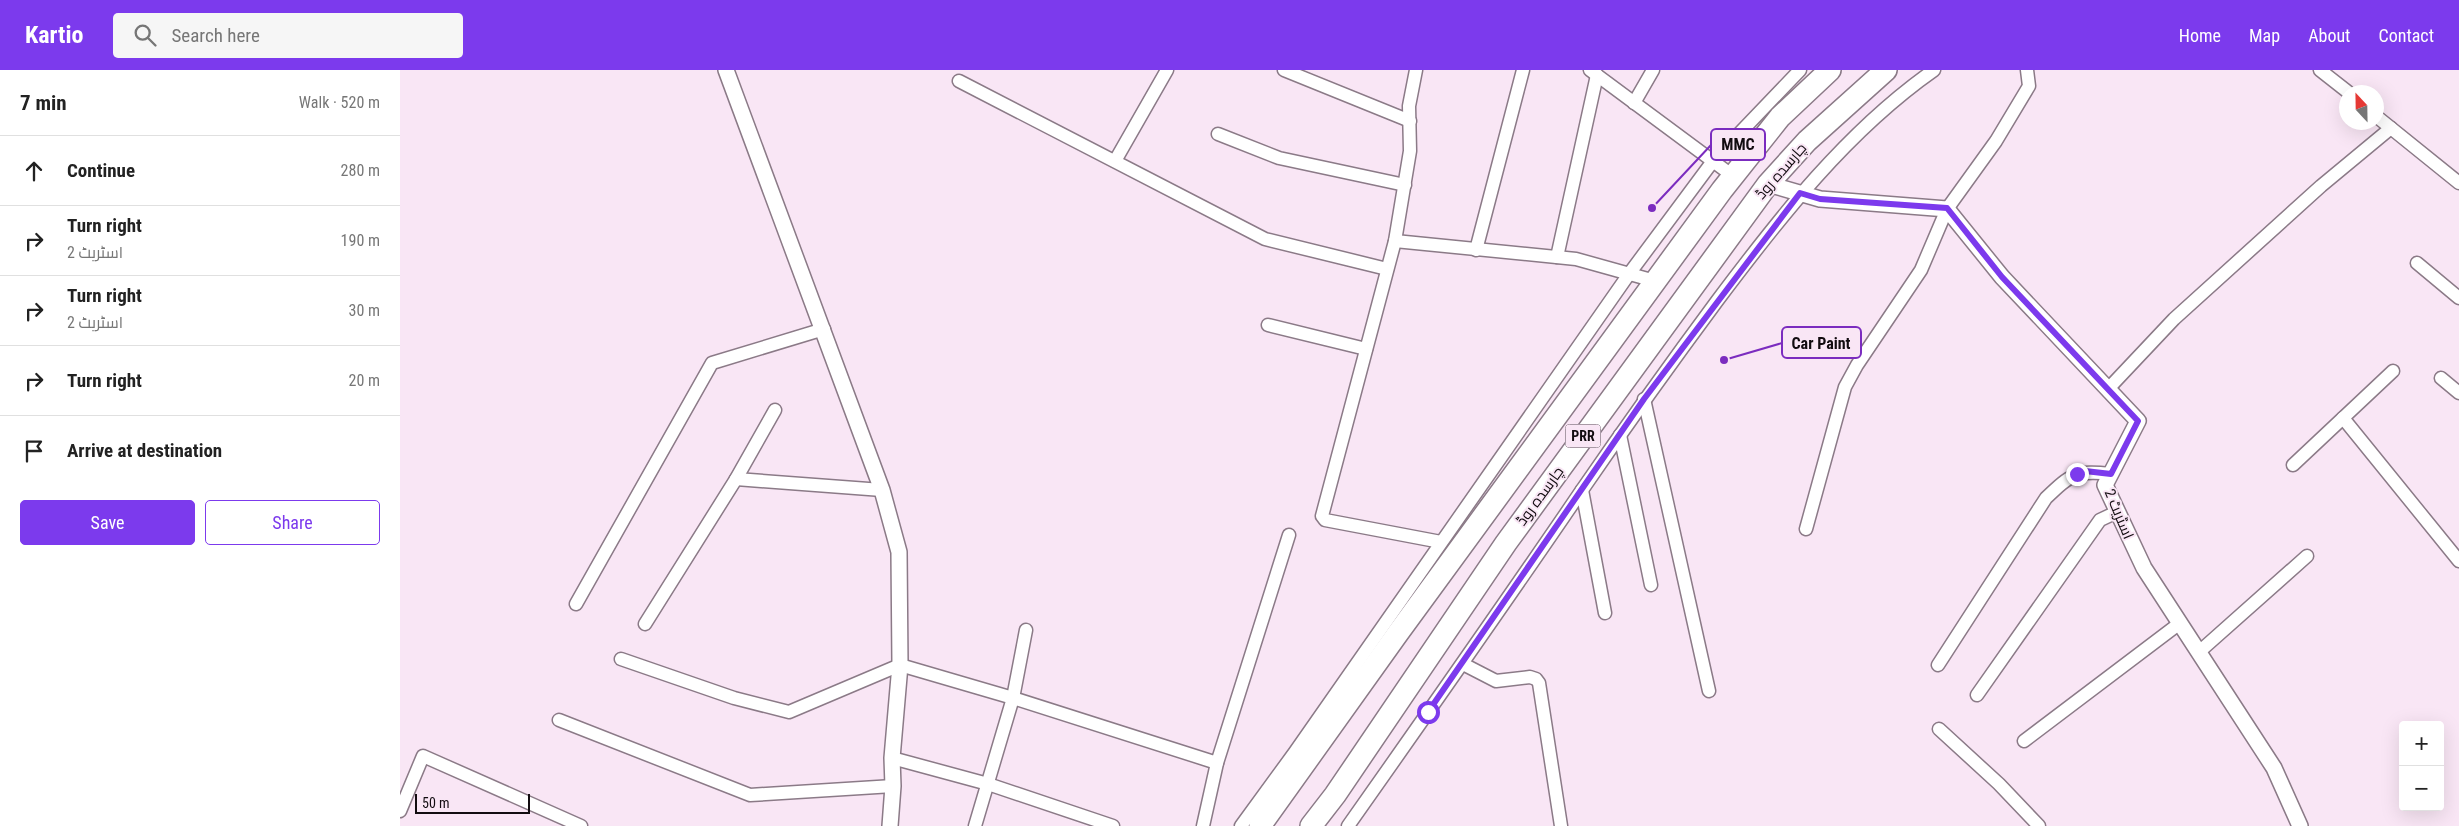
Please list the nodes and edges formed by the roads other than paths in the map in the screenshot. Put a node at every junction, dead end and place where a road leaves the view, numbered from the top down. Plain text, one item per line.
1 (726, 70) edge
2 (1167, 70) edge
3 (1284, 70) edge
4 (1416, 70) edge
5 (1523, 70) edge
6 (1653, 70) edge
7 (1800, 70) edge
8 (1830, 70) edge
9 (1886, 70) edge
10 (1934, 70) edge
11 (2027, 70) edge
12 (2320, 70) edge
13 (1593, 73) edge
14 (959, 81) dead end
15 (2339, 85) edge
16 (1634, 103) junction
17 (1410, 121) junction
18 (2384, 122) edge
19 (2391, 128) junction
20 (1218, 134) dead end
21 (1115, 161) junction
22 (1713, 161) junction
23 (1734, 176) junction
24 (1768, 184) junction
25 (2459, 184) edge
26 (1405, 185) junction
27 (1800, 193) junction
28 (1947, 208) junction
29 (1395, 241) junction
30 (1476, 250) junction
31 (1556, 257) junction
32 (2417, 264) dead end
33 (1387, 269) junction
34 (1629, 274) junction
35 (1655, 282) junction
36 (2459, 298) edge
37 (1268, 325) dead end
38 (824, 329) junction
39 (1366, 349) junction
40 (2393, 371) dead end
41 (2441, 378) dead end
42 (2108, 389) junction
43 (2459, 393) edge
44 (1644, 399) junction
45 (775, 410) dead end
46 (2343, 418) junction
47 (1620, 435) junction
48 (2293, 465) dead end
49 (2111, 474) junction
50 (736, 479) junction
51 (1512, 479) junction
52 (882, 490) junction
53 (1582, 490) junction
54 (1538, 498) junction
55 (2117, 512) junction
56 (1806, 529) dead end
57 (1289, 535) dead end
58 (1441, 542) junction
59 (2307, 556) dead end
60 (2459, 561) edge
61 (1651, 585) dead end
62 (576, 604) dead end
63 (1605, 613) dead end
64 (2180, 623) junction
65 (645, 624) dead end
66 (1026, 630) dead end
67 (2199, 652) junction
68 (621, 659) dead end
69 (1463, 664) junction
70 (900, 665) junction
71 (1938, 665) dead end
72 (1709, 692) dead end
73 (1977, 695) dead end
74 (1013, 698) junction
75 (559, 720) dead end
76 (1939, 729) dead end
77 (2024, 742) dead end
78 (892, 758) junction
79 (1217, 763) junction
80 (988, 784) junction
81 (893, 786) junction
82 (400, 811) edge
83 (581, 826) edge
84 (890, 826) edge
85 (975, 826) edge
86 (1113, 826) edge
87 (1203, 826) edge
88 (1241, 826) edge
89 (1260, 826) edge
90 (1312, 826) edge
91 (1348, 826) edge
92 (1561, 826) edge
93 (2039, 826) edge
94 (2300, 826) edge

1 - 38 street
2 - 21 street
3 - 17 street
4 - 17 street
5 - 30 street
6 - 16 street
7 - 22 street
8 - 23 highway, PRR
9 - 24 highway, چارسدہ روڈ / PRR
10 - 27 street
11 - 28 street
12 - 15 street
13 - 16 street
13 - 31 street
14 - 21 street
16 - 22 street
17 - 26 street
18 - 19 street
19 - 25 street
19 - 42 street
20 - 26 street
21 - 33 street
22 - 23 street
22 - 34 street
23 - 35 highway, PRR
24 - 27 street
24 - 54 highway, چارسدہ روڈ / PRR
26 - 29 street
27 - 28 street
27 - 44 street
28 - 42 street, اسٹریٹ 2
28 - 56 street
29 - 30 street
29 - 33 street
30 - 31 street
31 - 34 street
32 - 36 street
33 - 39 street
34 - 35 street
34 - 58 street
35 - 51 highway, PRR
37 - 39 street
38 - 52 street
38 - 62 street
39 - 58 street
40 - 46 street
41 - 43 street
42 - 49 street, اسٹریٹ 2
44 - 47 street
44 - 72 street
45 - 50 street
46 - 48 street
46 - 60 street
47 - 53 street
47 - 61 street
49 - 55 street, اسٹریٹ 2
49 - 71 street
50 - 52 street
50 - 65 street
51 - 54 highway
51 - 89 highway, PRR
52 - 70 street
53 - 63 street
53 - 69 street
54 - 90 highway, چارسدہ روڈ / PRR
55 - 64 street, اسٹریٹ 2
55 - 73 street
57 - 79 street
58 - 88 street
59 - 67 street
64 - 67 street, اسٹریٹ 2
64 - 77 street
66 - 74 street
67 - 94 street, اسٹریٹ 2
68 - 70 street
69 - 91 street
69 - 92 street
70 - 74 street
70 - 78 street
74 - 79 street
74 - 80 street
75 - 81 street
76 - 93 street
78 - 80 street
78 - 81 street
79 - 87 street
80 - 85 street
80 - 86 street
81 - 84 street
82 - 83 street

